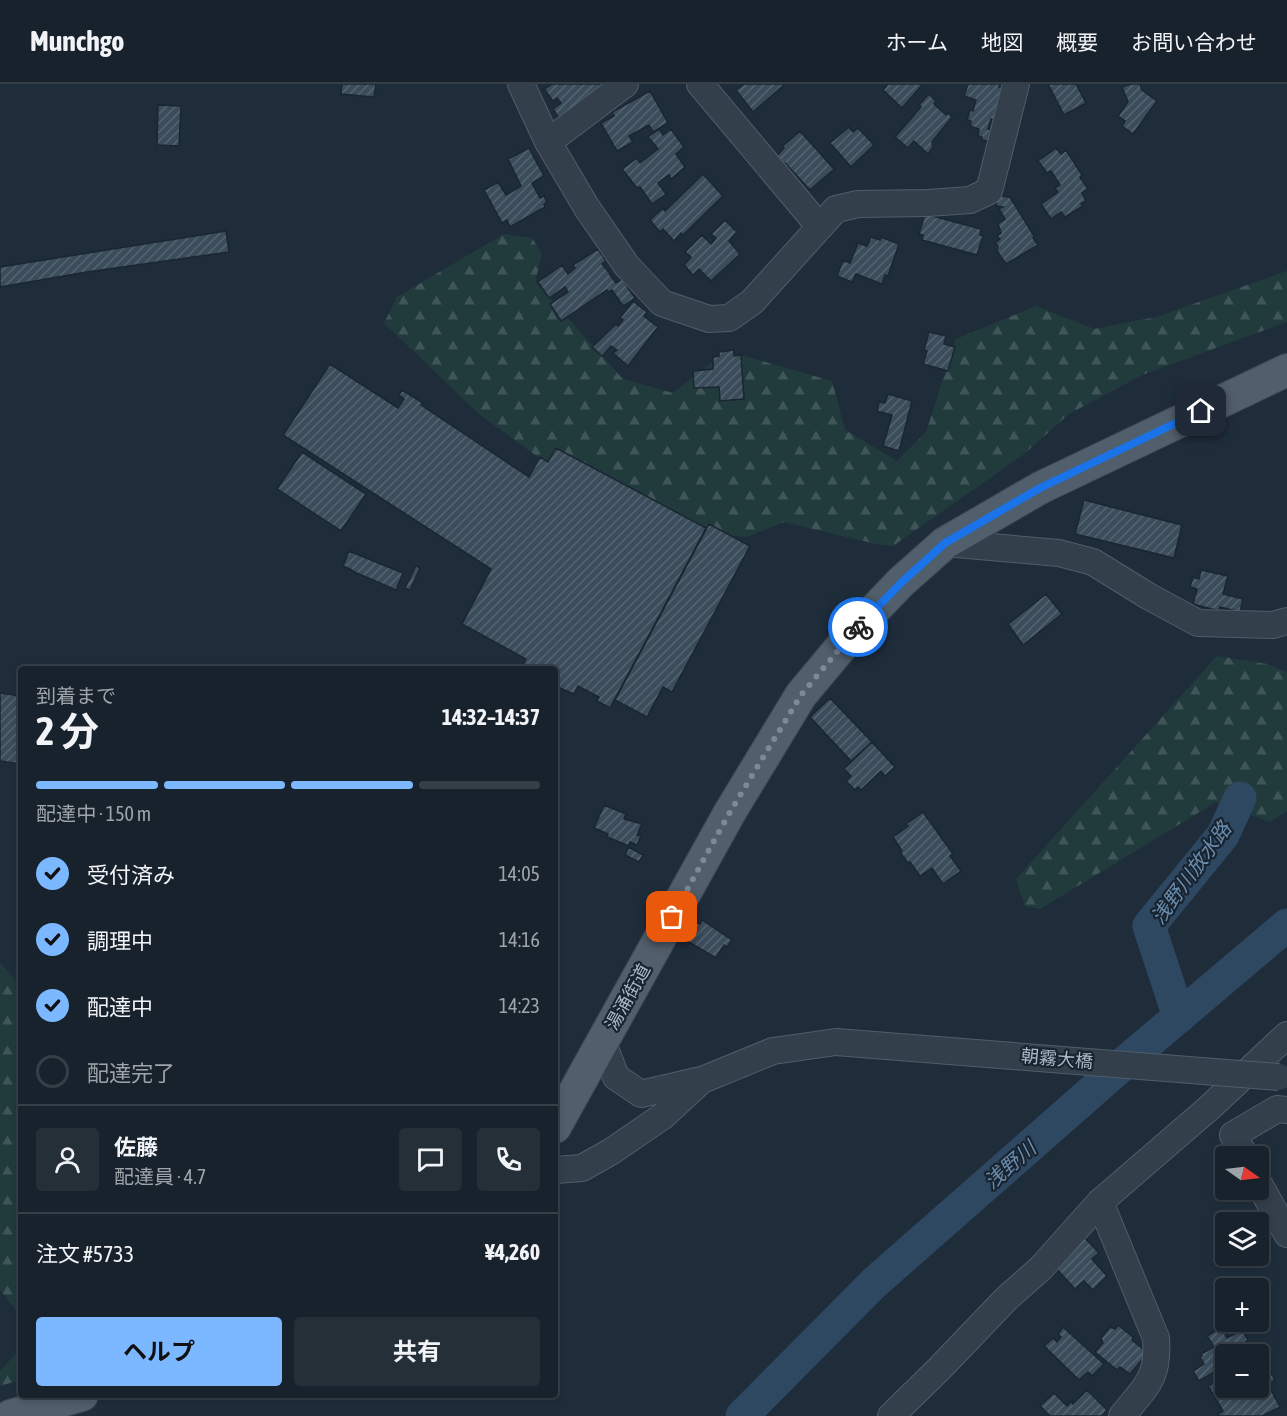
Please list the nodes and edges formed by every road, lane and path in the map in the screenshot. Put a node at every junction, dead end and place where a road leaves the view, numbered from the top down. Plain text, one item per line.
1 (520, 84) edge
2 (625, 84) edge
3 (700, 84) edge
4 (1016, 84) edge
5 (548, 142) junction
6 (820, 227) junction
7 (1287, 370) edge
8 (945, 543) junction
9 (1287, 621) edge
10 (1287, 1035) edge
11 (603, 1043) junction
12 (1283, 1077) edge
13 (702, 1080) junction
14 (1287, 1110) edge
15 (558, 1122) edge
16 (1239, 1146) edge
17 (558, 1170) edge
18 (1268, 1200) edge
19 (1100, 1202) junction
20 (1287, 1234) edge
21 (72, 1398) edge
22 (10, 1416) edge
23 (891, 1416) edge
24 (1122, 1416) edge

1 - 5 street
2 - 5 street
3 - 6 street
4 - 6 street
5 - 6 street
7 - 8 main road, 湯涌街道
8 - 9 street
8 - 11 main road, 湯涌街道
10 - 19 street
11 - 13 street
11 - 15 main road, 湯涌街道
12 - 13 street, 朝霧大橋, bridge
13 - 17 street
14 - 16 street
18 - 20 street
19 - 23 street
19 - 24 street
21 - 22 main road

